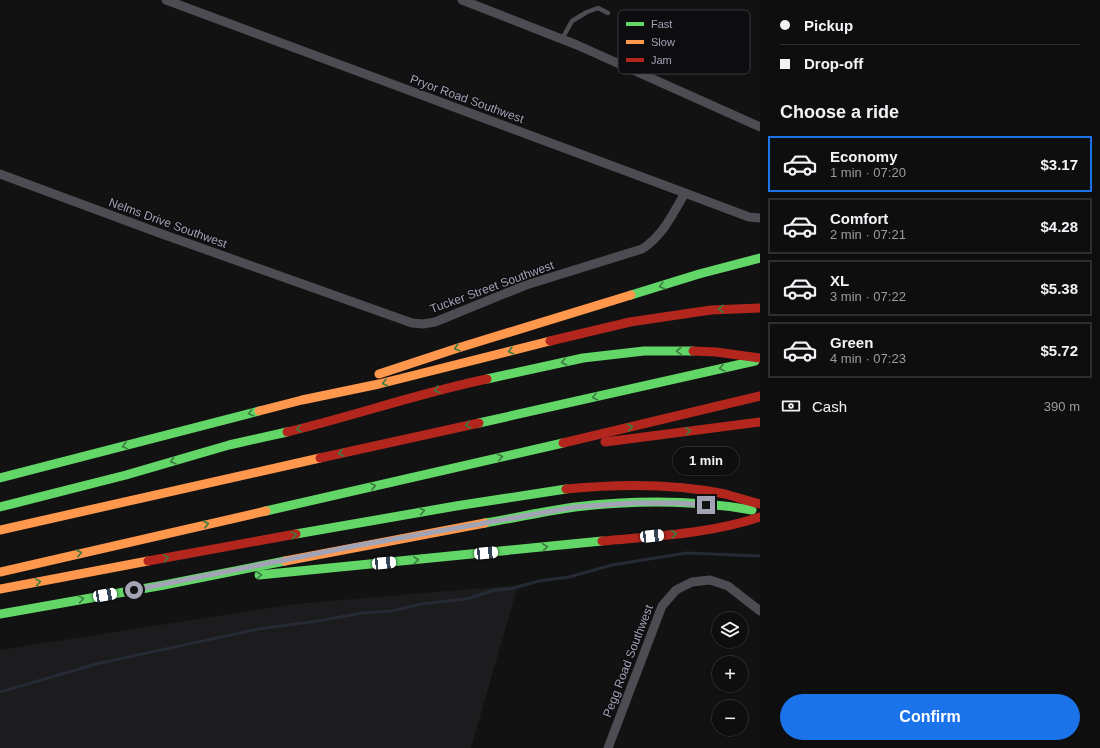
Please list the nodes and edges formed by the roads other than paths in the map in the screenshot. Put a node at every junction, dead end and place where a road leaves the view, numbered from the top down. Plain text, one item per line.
1 (166, 0) edge
2 (462, 0) edge
3 (608, 13) dead end
4 (562, 39) junction
5 (618, 64) edge
6 (642, 74) edge
7 (760, 126) edge
8 (0, 174) edge
9 (685, 193) junction
10 (760, 218) edge
11 (760, 258) edge
12 (328, 293) joint
13 (760, 308) edge
14 (760, 359) edge
15 (760, 396) edge
16 (302, 400) junction
17 (760, 422) edge
18 (524, 452) junction
19 (0, 478) edge
20 (760, 504) edge
21 (0, 507) edge
22 (760, 511) edge
23 (760, 517) edge
24 (0, 530) edge
25 (0, 572) edge
26 (164, 585) junction
27 (0, 589) edge
28 (760, 611) edge
29 (0, 614) edge
30 (608, 748) edge

1 - 9 street, Pryor Road Southwest
2 - 4 street
3 - 4 lane
4 - 5 street
6 - 7 street
8 - 12 street, Nelms Drive Southwest
9 - 10 street, Pryor Road Southwest
9 - 12 street, Tucker Street Southwest
11 -> 16 highway
13 -> 16 highway
14 -> 21 highway
14 -> 24 highway
18 -> 15 highway
16 -> 19 highway
18 -> 17 highway
25 -> 18 highway
27 -> 20 highway
22 - 26 highway
26 -> 23 highway
29 -> 26 highway
28 - 30 street, Pegg Road Southwest

